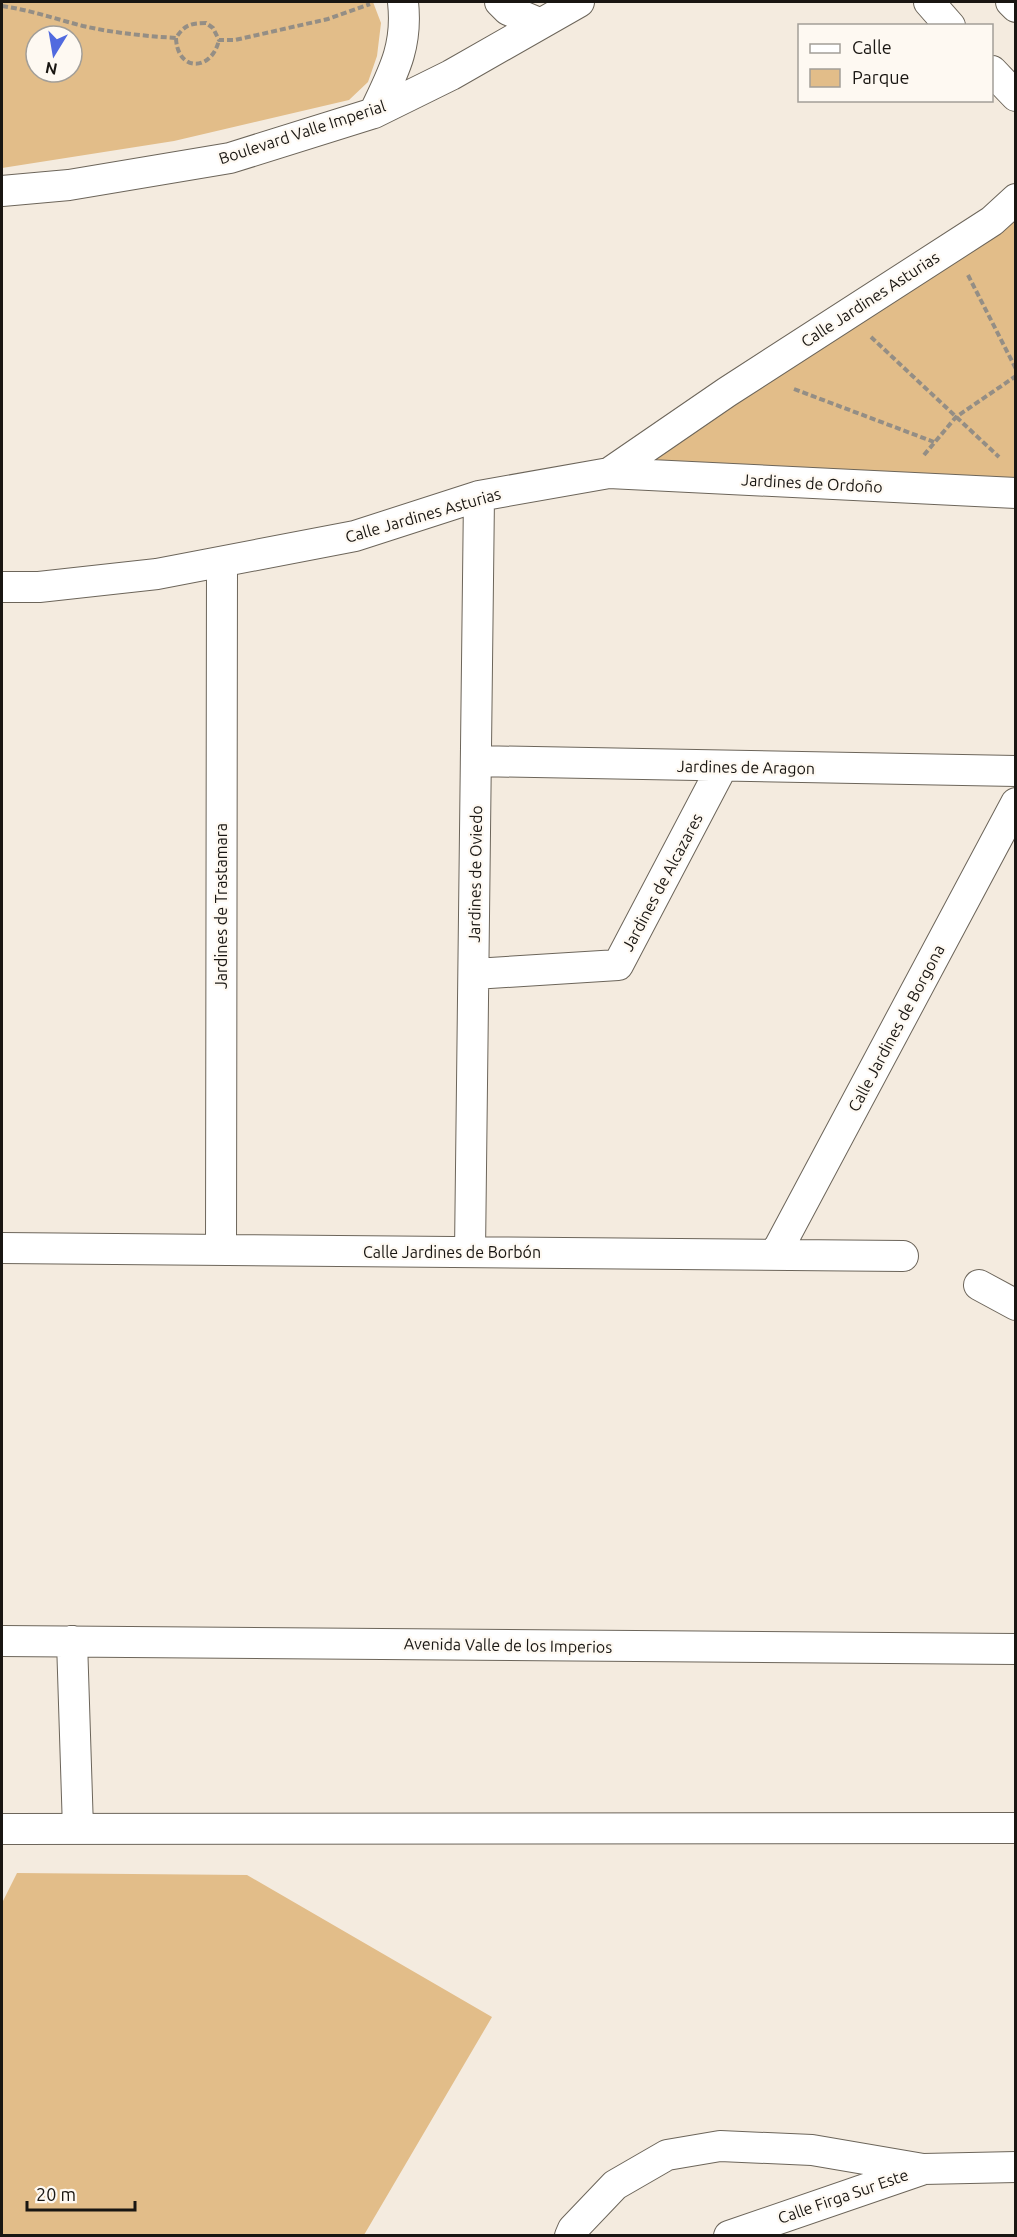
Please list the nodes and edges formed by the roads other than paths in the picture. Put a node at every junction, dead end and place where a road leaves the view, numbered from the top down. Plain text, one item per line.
1 (403, 2) edge
2 (500, 2) edge
3 (579, 2) edge
4 (929, 2) edge
5 (1011, 2) edge
6 (1016, 7) edge
7 (539, 23) junction
8 (948, 24) edge
9 (993, 72) edge
10 (1016, 96) edge
11 (374, 113) junction
12 (2, 191) edge
13 (1016, 199) edge
14 (609, 473) junction
15 (1016, 493) edge
16 (479, 496) junction
17 (222, 562) junction
18 (2, 587) edge
19 (476, 761) junction
20 (722, 767) junction
21 (1016, 771) edge
22 (1016, 803) edge
23 (474, 974) junction
24 (2, 1248) edge
25 (221, 1250) junction
26 (470, 1252) junction
27 (776, 1253) junction
28 (903, 1256) dead end
29 (979, 1285) dead end
30 (1016, 1305) edge
31 (2, 1641) edge
32 (72, 1641) junction
33 (1016, 1649) edge
34 (1016, 1828) edge
35 (2, 1829) edge
36 (78, 1829) junction
37 (1016, 2167) edge
38 (923, 2169) junction
39 (570, 2235) edge
40 (729, 2235) edge

1 - 11 street
2 - 7 street
3 - 7 street, Boulevard Valle Imperial
4 - 8 street
5 - 6 street
7 - 11 street, Boulevard Valle Imperial
9 - 10 street
11 - 12 street, Boulevard Valle Imperial
13 - 14 street, Calle Jardines Asturias
14 - 15 street, Jardines de Ordoño
14 - 16 street, Calle Jardines Asturias
16 - 17 street, Calle Jardines Asturias
16 - 19 street, Jardines de Oviedo
17 - 18 street, Calle Jardines Asturias
17 - 25 street, Jardines de Trastamara
19 - 20 street, Jardines de Aragon
19 - 23 street, Jardines de Oviedo
20 - 21 street, Jardines de Aragon
20 - 23 street, Jardines de Alcazares
22 - 27 street, Calle Jardines de Borgona
23 - 26 street, Jardines de Oviedo
24 - 25 street, Calle Jardines de Borbón
25 - 26 street, Calle Jardines de Borbón
26 - 27 street, Calle Jardines de Borbón
27 - 28 street, Calle Jardines de Borbón
29 - 30 street
31 - 32 street, Avenida Valle de los Imperios
32 - 33 street, Avenida Valle de los Imperios
32 - 36 street
34 - 36 street
35 - 36 street
37 - 38 street, Calle Firga Sur Este
38 - 39 street, Calle Firga Sur Este
38 - 40 street, Calle Firga Sur Este

